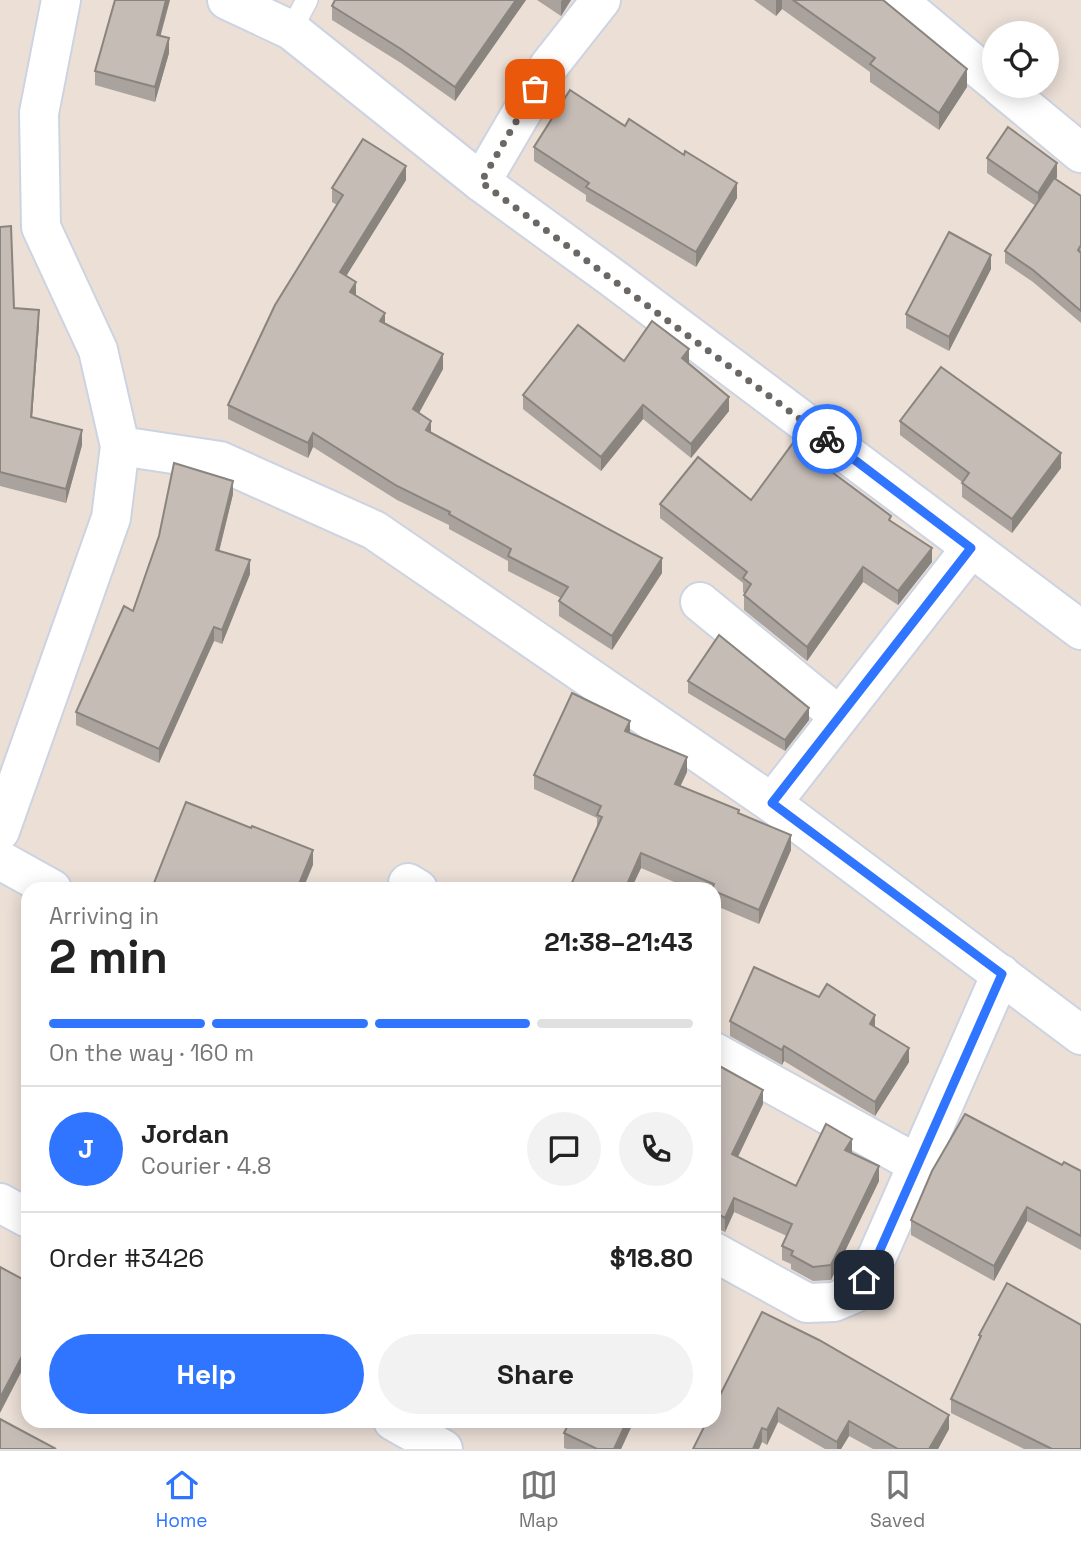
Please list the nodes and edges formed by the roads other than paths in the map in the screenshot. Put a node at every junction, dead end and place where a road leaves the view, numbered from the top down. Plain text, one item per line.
1 (61, 0) edge
2 (227, 0) edge
3 (601, 0) edge
4 (897, 0) edge
5 (299, 15) edge
6 (982, 71) edge
7 (1015, 98) edge
8 (1081, 153) edge
9 (481, 182) junction
10 (120, 446) junction
11 (971, 548) junction
12 (700, 602) dead end
13 (1081, 630) edge
14 (839, 716) junction
15 (772, 803) junction
16 (0, 831) edge
17 (0, 860) edge
18 (39, 882) edge
19 (1002, 974) junction
20 (1081, 1035) edge
21 (721, 1056) edge
22 (917, 1164) junction
23 (0, 1203) edge
24 (21, 1214) edge
25 (721, 1256) edge
26 (406, 1428) edge
27 (443, 1449) edge

1 - 10 street
2 - 5 street
3 - 9 street
4 - 6 street
5 - 9 street
7 - 8 street
9 - 11 street
10 - 15 street
10 - 16 street
11 - 13 street
11 - 14 street
12 - 14 street
14 - 15 street
15 - 19 street
17 - 18 street
19 - 20 street
19 - 22 street
21 - 22 street
22 - 25 street
23 - 24 street
26 - 27 street

